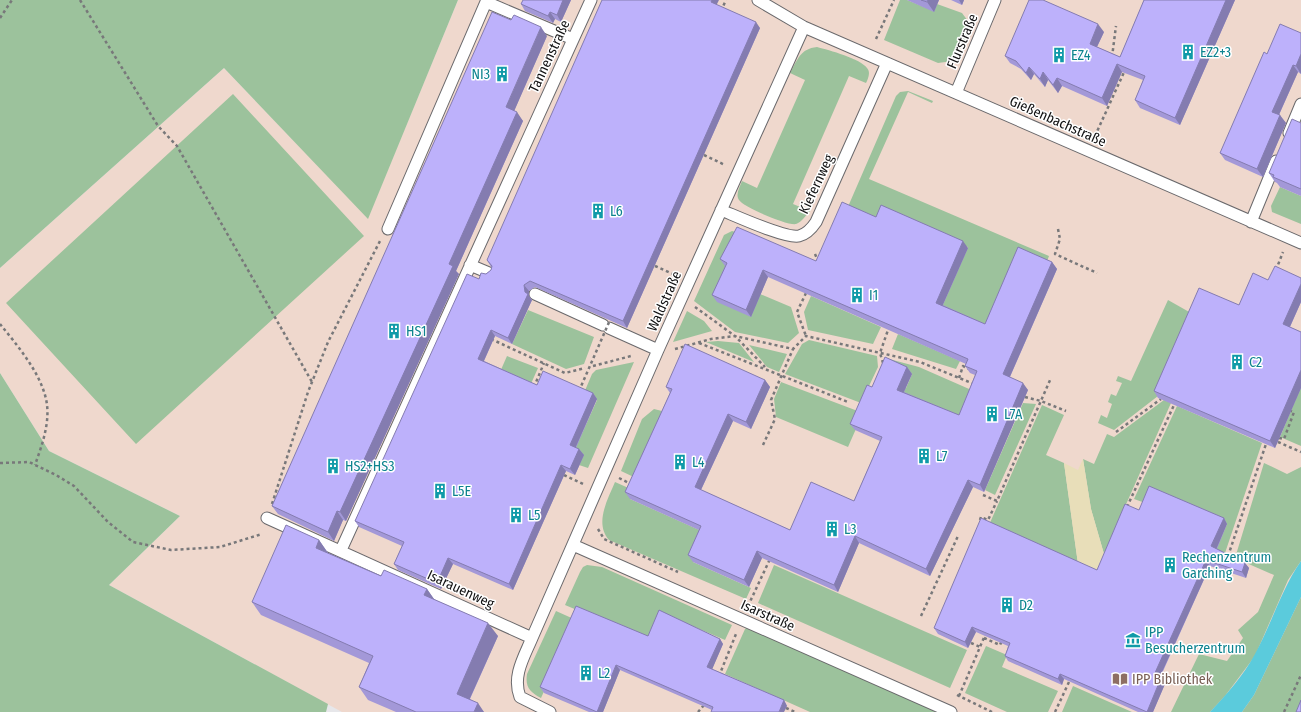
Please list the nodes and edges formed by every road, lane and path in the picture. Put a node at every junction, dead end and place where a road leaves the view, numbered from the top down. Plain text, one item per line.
1 (12, 0) edge
2 (80, 0) edge
3 (591, 0) edge
4 (726, 0) edge
5 (758, 0) edge
6 (894, 0) edge
7 (996, 0) edge
8 (721, 11) edge
9 (0, 18) edge
10 (1116, 26) dead end
11 (804, 27) junction
12 (573, 39) junction
13 (876, 39) dead end
14 (1112, 61) edge
15 (887, 63) junction
16 (1125, 66) edge
17 (956, 93) junction
18 (1301, 104) edge
19 (1094, 137) dead end
20 (704, 155) edge
21 (725, 165) dead end
22 (721, 210) junction
23 (1251, 222) junction
24 (388, 229) joint
25 (1058, 229) dead end
26 (1301, 243) edge
27 (1285, 249) dead end
28 (815, 254) dead end
29 (470, 265) junction
30 (655, 266) dead end
31 (821, 268) edge
32 (1276, 271) edge
33 (489, 273) edge
34 (1098, 273) dead end
35 (675, 275) dead end
36 (806, 293) edge
37 (535, 294) edge
38 (689, 304) dead end
39 (0, 324) edge
40 (607, 324) junction
41 (888, 330) edge
42 (735, 336) junction
43 (806, 336) junction
44 (488, 338) edge
45 (699, 343) junction
46 (793, 349) junction
47 (658, 350) junction
48 (672, 350) dead end
49 (880, 353) junction
50 (634, 356) dead end
51 (544, 363) junction
52 (593, 366) dead end
53 (585, 368) dead end
54 (765, 368) junction
55 (881, 368) edge
56 (971, 370) edge
57 (781, 374) junction
58 (959, 378) junction
59 (1050, 378) dead end
60 (312, 382) junction
61 (978, 385) edge
62 (534, 387) edge
63 (578, 391) edge
64 (1025, 397) dead end
65 (1161, 399) edge
66 (1041, 400) junction
67 (848, 402) dead end
68 (1174, 404) edge
69 (1282, 408) edge
70 (1066, 411) dead end
71 (1116, 432) dead end
72 (1279, 438) edge
73 (1278, 442) dead end
74 (1266, 444) edge
75 (763, 446) dead end
76 (1301, 452) edge
77 (0, 463) edge
78 (35, 465) junction
79 (564, 475) edge
80 (615, 476) dead end
81 (586, 485) dead end
82 (635, 486) edge
83 (983, 495) edge
84 (996, 501) junction
85 (1126, 510) edge
86 (267, 518) joint
87 (980, 521) edge
88 (285, 525) junction
89 (597, 525) dead end
90 (958, 536) dead end
91 (573, 544) junction
92 (341, 550) junction
93 (1228, 556) edge
94 (685, 575) dead end
95 (742, 601) dead end
96 (756, 607) dead end
97 (921, 616) dead end
98 (990, 634) edge
99 (998, 637) edge
100 (532, 638) junction
101 (984, 638) junction
102 (970, 643) edge
103 (980, 648) junction
104 (1301, 674) edge
105 (1069, 682) edge
106 (952, 693) dead end
107 (959, 696) junction
108 (705, 703) edge
109 (786, 708) dead end
110 (550, 712) edge
111 (698, 712) edge
112 (795, 712) edge
113 (951, 712) edge
114 (992, 712) edge
115 (1055, 712) edge
116 (1284, 712) edge

1 - 9 path
2 - 60 path
3 - 12 lane, Tannenstraße
4 - 8 path
5 - 11 lane
6 - 13 path
7 - 17 lane, Flurstraße
10 - 14 path
11 - 15 lane, Gießenbachstraße
11 - 22 lane, Waldstraße
12 - 24 lane
12 - 29 lane, Tannenstraße
15 - 17 lane, Gießenbachstraße
15 - 22 lane, Kiefernweg
16 - 19 path
17 - 23 lane, Gießenbachstraße
18 - 23 lane
20 - 21 path
22 - 47 lane, Waldstraße
23 - 26 lane, Gießenbachstraße
24 - 60 path
25 - 34 path
27 - 32 path
28 - 31 path
29 - 33 lane
29 - 92 lane, Tannenstraße
30 - 35 path
36 - 43 path
37 - 40 lane
38 - 42 path
39 - 78 path
40 - 47 lane
40 - 63 path, bridge
41 - 49 path
42 - 45 path
42 - 46 path
42 - 54 path
43 - 46 path
43 - 49 path
44 - 51 path
45 - 48 path
45 - 54 path
46 - 57 path
47 - 91 lane, Waldstraße
49 - 55 path
49 - 58 path
50 - 52 path
51 - 53 path
51 - 62 path
54 - 57 path
56 - 58 path
57 - 67 path
57 - 75 path
58 - 61 path
59 - 66 path
60 - 86 path
64 - 66 path
65 - 71 path
66 - 70 path
66 - 84 path
68 - 85 path
69 - 72 path
73 - 76 path
74 - 93 path
77 - 78 path
78 - 88 path
79 - 81 path
80 - 82 path
83 - 84 path
84 - 87 path
86 - 88 lane, Isarauenweg
88 - 92 lane, Isarauenweg
89 - 94 path
90 - 97 path
91 - 100 lane, Waldstraße
91 - 113 lane, Isarstraße
92 - 100 lane, Isarauenweg
95 - 96 path
98 - 101 path
99 - 101 path
100 - 110 lane
101 - 103 path
102 - 103 path
103 - 107 path
104 - 116 path
105 - 115 path
106 - 107 path
107 - 114 path
108 - 111 path
109 - 112 path

